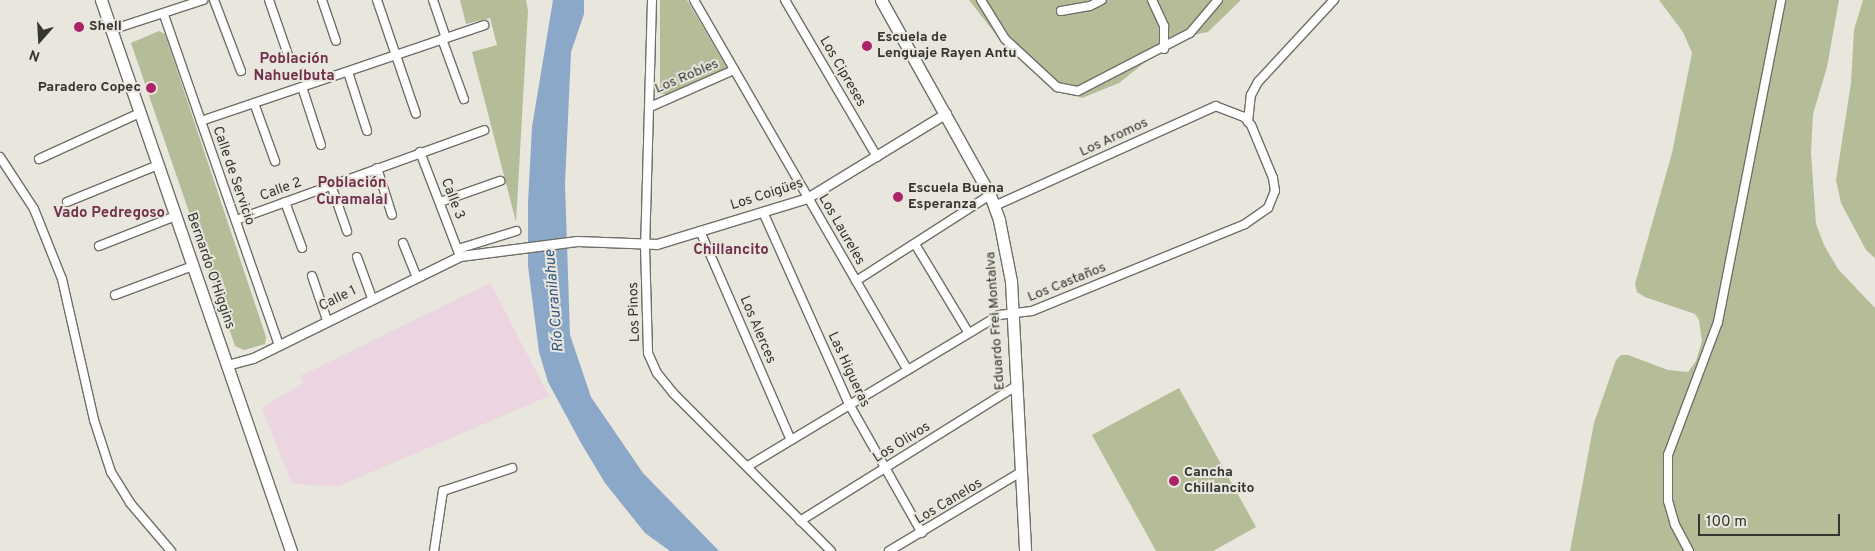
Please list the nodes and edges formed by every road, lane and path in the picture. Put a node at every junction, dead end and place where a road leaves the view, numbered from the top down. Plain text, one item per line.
1 (101, 0) edge
2 (203, 0) edge
3 (214, 0) edge
4 (269, 0) edge
5 (322, 0) edge
6 (376, 0) edge
7 (433, 0) edge
8 (652, 0) edge
9 (694, 0) edge
10 (785, 0) edge
11 (881, 0) edge
12 (981, 0) edge
13 (1102, 0) edge
14 (1152, 0) edge
15 (1218, 0) edge
16 (1334, 0) edge
17 (1781, 0) edge
18 (1061, 11) dead end
19 (164, 15) junction
20 (484, 25) dead end
21 (111, 30) junction
22 (444, 38) junction
23 (336, 41) dead end
24 (1164, 49) junction
25 (288, 55) dead end
26 (397, 55) junction
27 (734, 70) junction
28 (241, 71) dead end
29 (348, 72) junction
30 (302, 87) junction
31 (464, 99) dead end
32 (254, 104) junction
33 (650, 107) junction
34 (140, 113) junction
35 (946, 113) junction
36 (416, 114) dead end
37 (1246, 119) junction
38 (201, 122) junction
39 (484, 130) dead end
40 (367, 131) dead end
41 (321, 145) dead end
42 (420, 152) junction
43 (0, 157) edge
44 (877, 157) junction
45 (39, 159) dead end
46 (275, 160) dead end
47 (158, 165) junction
48 (377, 168) junction
49 (500, 181) dead end
50 (331, 185) junction
51 (990, 195) junction
52 (807, 198) junction
53 (67, 202) dead end
54 (284, 202) junction
55 (440, 202) junction
56 (995, 206) junction
57 (763, 212) junction
58 (392, 215) dead end
59 (176, 216) junction
60 (236, 220) junction
61 (347, 231) dead end
62 (516, 231) dead end
63 (700, 231) junction
64 (402, 243) dead end
65 (915, 244) junction
66 (645, 245) junction
67 (99, 246) dead end
68 (302, 248) dead end
69 (512, 248) joint
70 (459, 252) junction
71 (357, 257) dead end
72 (193, 266) junction
73 (416, 275) junction
74 (312, 276) dead end
75 (856, 282) junction
76 (115, 295) dead end
77 (372, 298) junction
78 (1013, 314) junction
79 (327, 320) junction
80 (968, 332) junction
81 (279, 345) junction
82 (227, 365) junction
83 (907, 369) junction
84 (1016, 386) junction
85 (849, 404) junction
86 (791, 440) junction
87 (748, 466) junction
88 (512, 468) dead end
89 (885, 468) junction
90 (1021, 472) junction
91 (800, 521) junction
92 (922, 533) junction
93 (171, 551) edge
94 (291, 551) edge
95 (434, 551) edge
96 (830, 551) edge
97 (890, 551) edge
98 (1025, 551) edge
99 (1689, 551) edge

1 - 21 main road, Bernardo O'Higgins
2 - 19 street
3 - 28 street
4 - 25 street
5 - 23 street
6 - 26 street
7 - 22 street
8 - 33 street, Los Pinos
9 - 27 street, Los Laureles
10 - 44 street, Los Cipreses
11 - 35 main road, Eduardo Frei Montalva
12 - 24 street
13 - 18 street
14 - 24 street
15 - 24 street
16 - 37 street
17 - 99 street
19 - 21 street
19 - 38 street, Calle de Servicio
20 - 22 street
21 - 34 main road, Bernardo O'Higgins
22 - 26 street
22 - 31 street
26 - 29 street
26 - 36 street
27 - 33 street, Los Robles
27 - 52 street, Los Laureles
29 - 30 street
29 - 40 street
30 - 32 street
30 - 41 street
32 - 38 street
32 - 46 street
33 - 66 street, Los Pinos
34 - 45 street
34 - 47 main road, Bernardo O'Higgins
35 - 44 street, Los Coigües
35 - 51 main road, Eduardo Frei Montalva
37 - 56 street, Los Aromos
37 - 78 street, Los Castaños
38 - 60 street, Calle de Servicio
39 - 42 street, Calle 2
42 - 48 street, Calle 2
42 - 55 street, Calle 3
43 - 93 street
44 - 52 street, Los Coigües
47 - 53 street
47 - 59 main road, Bernardo O'Higgins
48 - 50 street, Calle 2
48 - 58 street
49 - 55 street
50 - 54 street, Calle 2
50 - 61 street
51 - 56 main road, Eduardo Frei Montalva
51 - 65 street
52 - 57 street, Los Coigües
52 - 75 street, Los Laureles
54 - 60 street, Calle 2
54 - 68 street
55 - 70 street, Calle 3
56 - 78 main road, Eduardo Frei Montalva
57 - 63 street, Los Coigües
57 - 85 street, Las Higueras
59 - 67 street
59 - 72 main road, Bernardo O'Higgins
60 - 81 street, Calle de Servicio
62 - 70 street
63 - 66 street, Los Coigües
63 - 86 street, Los Alerces
64 - 73 street
65 - 75 street
65 - 80 street
66 - 69 street, Los Coigües
66 - 87 street, Los Pinos
69 - 70 street, Calle 1
70 - 73 street, Calle 1
71 - 77 street
72 - 76 street
72 - 82 main road, Bernardo O'Higgins
73 - 77 street, Calle 1
74 - 79 street
75 - 83 street, Los Laureles
77 - 79 street, Calle 1
78 - 80 street, Los Castaños
78 - 84 main road, Eduardo Frei Montalva
79 - 81 street, Calle 1
80 - 83 street, Los Castaños
81 - 82 street, Calle 1
82 - 94 main road, Bernardo O'Higgins
83 - 85 street, Los Castaños
84 - 89 street, Los Olivos
84 - 90 main road, Eduardo Frei Montalva
85 - 86 street, Los Castaños
85 - 89 street, Las Higueras
86 - 87 street, Los Castaños
87 - 91 street, Los Pinos
88 - 95 street
89 - 91 street, Los Olivos
89 - 92 street, Las Higueras
90 - 92 street, Los Canelos
90 - 98 main road, Eduardo Frei Montalva
91 - 96 street, Los Pinos
92 - 97 street, Los Canelos

